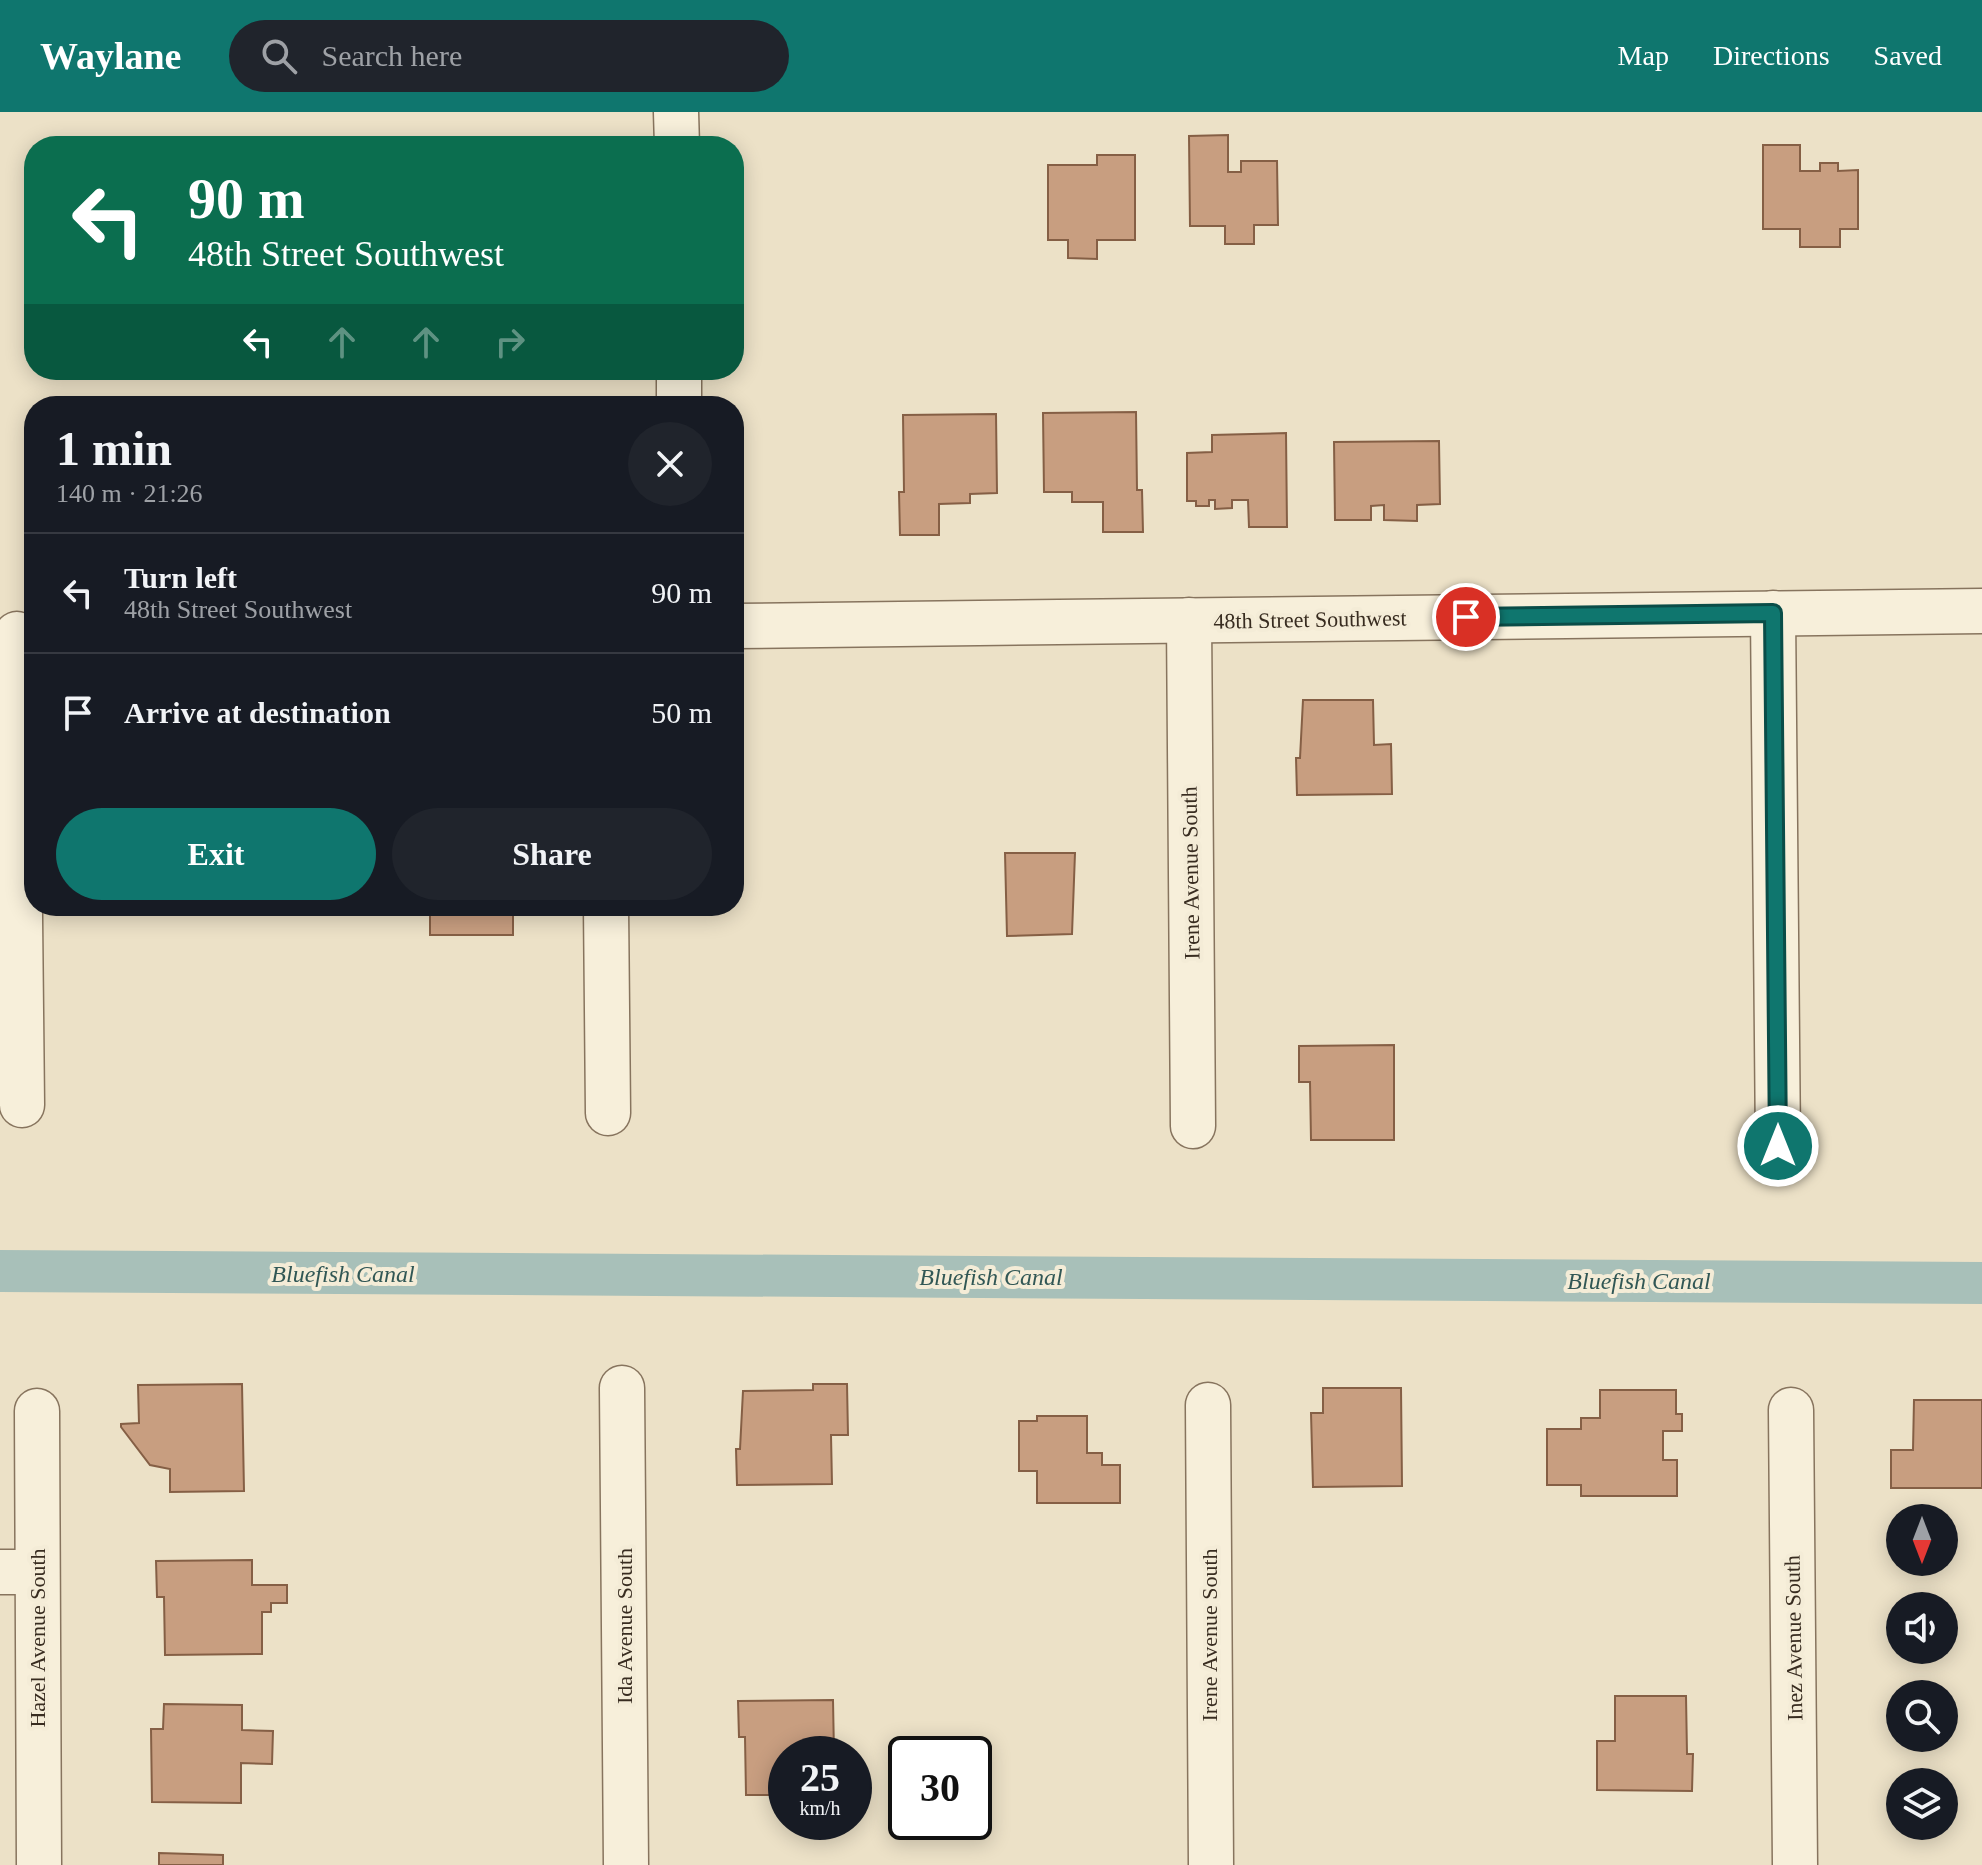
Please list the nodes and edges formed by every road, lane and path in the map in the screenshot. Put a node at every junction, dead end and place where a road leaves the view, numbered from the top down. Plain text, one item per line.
1 (676, 112) edge
2 (677, 136) edge
3 (1982, 611) edge
4 (1773, 613) junction
5 (1189, 620) junction
6 (744, 626) edge
7 (17, 634) edge
8 (606, 916) edge
9 (22, 1105) dead end
10 (608, 1113) dead end
11 (1193, 1126) dead end
12 (1778, 1146) dead end
13 (622, 1388) dead end
14 (1208, 1405) dead end
15 (1791, 1410) dead end
16 (37, 1411) dead end
17 (18, 1572) edge
18 (39, 1865) edge
19 (626, 1865) edge
20 (1211, 1865) edge
21 (1795, 1865) edge

1 - 2 street
3 - 4 street, 48th Street Southwest
4 - 5 street, 48th Street Southwest
4 - 12 street
5 - 6 street, 48th Street Southwest
5 - 11 street, Irene Avenue South
7 - 9 street
8 - 10 street
13 - 19 street, Ida Avenue South
14 - 20 street, Irene Avenue South
15 - 21 street, Inez Avenue South
16 - 17 street, Hazel Avenue South
17 - 18 street, Hazel Avenue South

